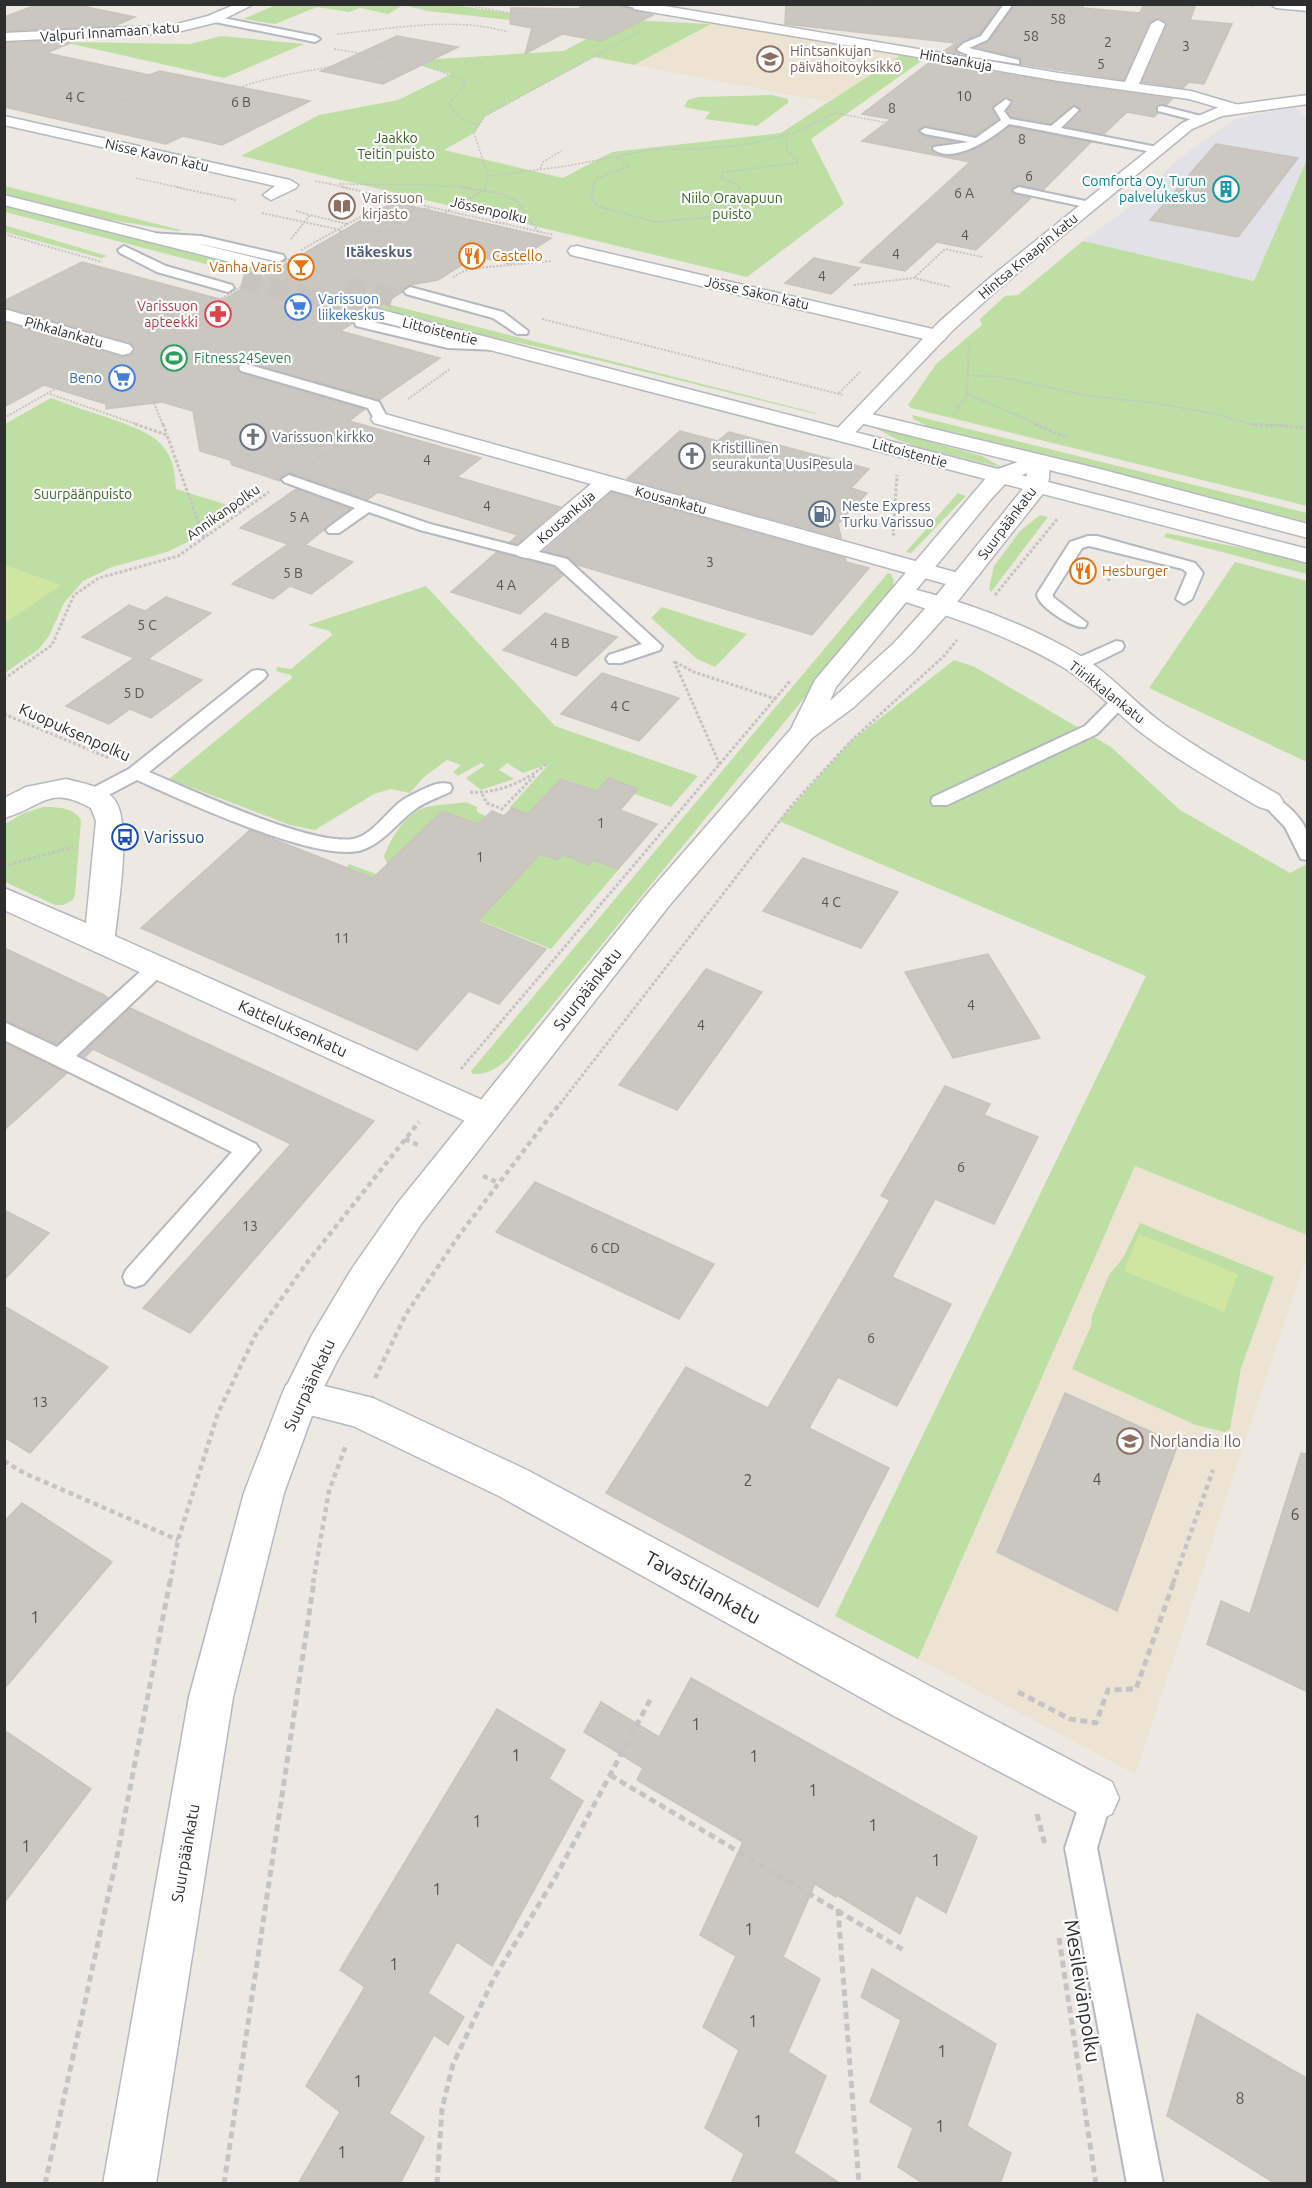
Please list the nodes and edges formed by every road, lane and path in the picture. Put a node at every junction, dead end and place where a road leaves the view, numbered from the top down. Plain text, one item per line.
1 (248, 4) edge
2 (461, 4) edge
3 (527, 4) edge
4 (1276, 4) edge
5 (531, 5) edge
6 (632, 5) edge
7 (1009, 5) edge
8 (1308, 7) edge
9 (1083, 13) dead end
10 (612, 18) dead end
11 (213, 19) junction
12 (1158, 24) dead end
13 (650, 29) dead end
14 (508, 32) dead end
15 (336, 34) dead end
16 (4, 38) edge
17 (315, 39) dead end
18 (326, 48) dead end
19 (380, 57) junction
20 (4, 63) edge
21 (30, 68) dead end
22 (1009, 69) junction
23 (187, 83) dead end
24 (1130, 87) junction
25 (1308, 99) edge
26 (1005, 102) dead end
27 (84, 109) junction
28 (1162, 109) dead end
29 (1237, 109) junction
30 (1074, 110) dead end
31 (74, 113) dead end
32 (1201, 119) junction
33 (4, 120) edge
34 (139, 121) dead end
35 (1006, 121) junction
36 (479, 125) junction
37 (1054, 129) junction
38 (925, 130) joint
39 (173, 135) dead end
40 (786, 135) junction
41 (982, 141) junction
42 (938, 149) dead end
43 (1157, 150) junction
44 (561, 151) dead end
45 (617, 156) junction
46 (540, 169) junction
47 (488, 176) junction
48 (485, 190) junction
49 (1019, 190) dead end
50 (271, 195) dead end
51 (4, 200) edge
52 (1090, 205) junction
53 (433, 207) junction
54 (262, 213) dead end
55 (348, 224) junction
56 (341, 230) junction
57 (328, 236) junction
58 (289, 243) dead end
59 (118, 248) dead end
60 (577, 251) joint
61 (293, 255) dead end
62 (990, 259) dead end
63 (273, 262) tunnel mouth
64 (914, 278) junction
65 (450, 279) dead end
66 (235, 284) tunnel mouth
67 (854, 285) dead end
68 (955, 288) dead end
69 (404, 295) tunnel mouth
70 (269, 307) dead end
71 (266, 309) dead end
72 (4, 314) edge
73 (161, 316) dead end
74 (368, 319) tunnel mouth
75 (170, 322) junction
76 (544, 336) dead end
77 (937, 336) junction
78 (123, 349) junction
79 (456, 365) dead end
80 (246, 368) dead end
81 (968, 375) dead end
82 (50, 394) junction
83 (154, 403) dead end
84 (837, 411) dead end
85 (954, 414) dead end
86 (860, 417) junction
87 (4, 418) edge
88 (381, 419) junction
89 (1308, 428) edge
90 (167, 435) junction
91 (842, 435) junction
92 (1071, 440) dead end
93 (1038, 461) junction
94 (897, 474) dead end
95 (1000, 476) junction
96 (289, 479) junction
97 (606, 483) junction
98 (1037, 486) junction
99 (366, 507) junction
100 (1062, 513) dead end
101 (333, 530) dead end
102 (1308, 531) edge
103 (204, 538) junction
104 (526, 551) junction
105 (1308, 556) edge
106 (891, 560) junction
107 (921, 569) junction
108 (961, 581) junction
109 (901, 593) junction
110 (1184, 599) dead end
111 (941, 606) junction
112 (977, 617) junction
113 (1079, 623) dead end
114 (654, 645) junction
115 (1116, 646) dead end
116 (615, 659) dead end
117 (674, 661) junction
118 (1077, 665) junction
119 (797, 673) dead end
120 (258, 675) dead end
121 (4, 679) edge
122 (776, 699) junction
123 (1119, 702) junction
124 (4, 714) edge
125 (803, 732) junction
126 (548, 763) dead end
127 (720, 765) junction
128 (136, 773) junction
129 (536, 775) junction
130 (443, 788) joint
131 (482, 794) junction
132 (92, 796) junction
133 (940, 801) dead end
134 (1269, 801) joint
135 (4, 809) edge
136 (80, 845) dead end
137 (1308, 854) edge
138 (4, 866) edge
139 (4, 898) edge
140 (99, 941) junction
141 (158, 967) junction
142 (4, 1030) edge
143 (60, 1057) junction
144 (457, 1074) dead end
145 (486, 1116) junction
146 (135, 1277) dead end
147 (300, 1397) junction
148 (359, 1410) junction
149 (4, 1461) edge
150 (1213, 1470) dead end
151 (178, 1540) dead end
152 (1018, 1692) dead end
153 (650, 1700) dead end
154 (610, 1775) junction
155 (1096, 1798) joint
156 (1035, 1804) dead end
157 (1046, 1853) dead end
158 (838, 1909) junction
159 (1058, 1935) dead end
160 (905, 1951) dead end
161 (129, 2184) edge
162 (224, 2184) edge
163 (437, 2184) edge
164 (859, 2184) edge
165 (1096, 2184) edge
166 (1145, 2184) edge

1 - 11 street, Valpuri Innamaan katu
2 - 10 path
3 - 5 path
4 - 8 street
6 - 22 street, Hintsankuja
7 - 9 path
7 - 22 lane
11 - 16 street, Valpuri Innamaan katu
11 - 17 lane
12 - 24 street
13 - 36 path
14 - 15 path
18 - 19 path
19 - 36 path
19 - 39 path
20 - 21 path
22 - 24 street, Hintsankuja
23 - 27 path
24 - 29 street, Hintsankuja
25 - 29 street, Hintsa Knaapin katu
26 - 35 lane
27 - 31 path
27 - 34 path
28 - 32 lane
29 - 32 street, Hintsa Knaapin katu
30 - 37 lane
32 - 43 street, Hintsa Knaapin katu
33 - 50 street, Nisse Kavon katu
35 - 37 lane
35 - 41 lane
36 - 47 path
37 - 43 lane
38 - 40 path
38 - 41 lane
40 - 45 path
40 - 45 path
41 - 42 lane
43 - 52 street, Hintsa Knaapin katu
44 - 46 path
45 - 46 path
46 - 47 path
47 - 48 path
48 - 53 path, Jössenpolku
48 - 53 path, Jössenpolku
48 - 56 path, bridge
49 - 52 lane
51 - 63 street
52 - 77 street, Hintsa Knaapin katu
53 - 55 path
54 - 56 path, bridge
55 - 57 path
55 - 58 path
56 - 57 path
57 - 61 path
57 - 75 path, bridge
59 - 66 street
60 - 65 path
60 - 77 street, Jösse Sakon katu
62 - 64 path
64 - 67 path
64 - 68 path
69 - 76 street, Littoistentie
70 - 71 path
72 - 78 street, Pihkalankatu
73 - 75 path
74 - 91 street, Littoistentie
75 - 78 path
77 - 86 street, Hintsa Knaapin katu
78 - 82 path
79 - 88 path, Annikanpolku
80 - 88 lane
81 - 89 path
82 - 87 path
82 - 90 path
83 - 90 path
84 - 86 street, Littoistentie
85 - 92 path
86 - 91 street, Hintsa Knaapin katu
86 - 93 street, Littoistentie
88 - 96 path, Annikanpolku
88 - 97 street, Kousankatu
90 - 103 path
91 - 95 street, Littoistentie
93 - 95 street, Suurpäänkatu
93 - 98 street, Suurpäänkatu
93 - 102 street, Littoistentie
94 - 106 path
95 - 98 street, Littoistentie
95 - 107 street, Suurpäänkatu
96 - 99 lane
96 - 103 path, Annikanpolku
97 - 104 street, Kousankuja
97 - 106 street, Kousankatu
98 - 105 street, Littoistentie
98 - 108 street, Suurpäänkatu
99 - 101 lane
99 - 104 lane
100 - 112 path
103 - 121 path, Annikanpolku
104 - 114 lane
106 - 107 street, Kousankatu
107 - 108 street, Kousankatu
107 - 109 street, Suurpäänkatu
108 - 111 street, Suurpäänkatu
109 - 111 street, Tiirikkalankatu
109 - 125 street, Suurpäänkatu
110 - 113 lane
111 - 112 street, Tiirikkalankatu
111 - 125 street, Suurpäänkatu
112 - 118 street, Tiirikkalankatu
112 - 148 path
114 - 116 lane
114 - 117 path
115 - 118 lane
117 - 122 path
117 - 127 path
118 - 123 street, Tiirikkalankatu
119 - 122 path
120 - 128 lane
122 - 127 path
123 - 133 lane
123 - 134 street, Tiirikkalankatu
124 - 128 path, Kuopuksenpolku
125 - 145 street, Suurpäänkatu
126 - 129 path
127 - 144 path
128 - 130 lane
128 - 132 lane
129 - 131 path
129 - 131 path
130 - 131 path
132 - 135 street
132 - 140 street
134 - 137 lane
136 - 138 path
139 - 140 street, Katteluksenkatu
140 - 141 street, Katteluksenkatu
141 - 143 lane
141 - 145 street, Katteluksenkatu
142 - 143 lane
143 - 146 lane
145 - 147 street, Suurpäänkatu
147 - 148 street, Tavastilankatu
147 - 161 street, Suurpäänkatu
148 - 155 street, Tavastilankatu
148 - 162 path
149 - 151 path
150 - 152 path
153 - 154 path
154 - 158 path
154 - 163 path
155 - 166 lane
156 - 157 path
158 - 160 path
158 - 164 path
159 - 165 path, Mesileivänpolku

